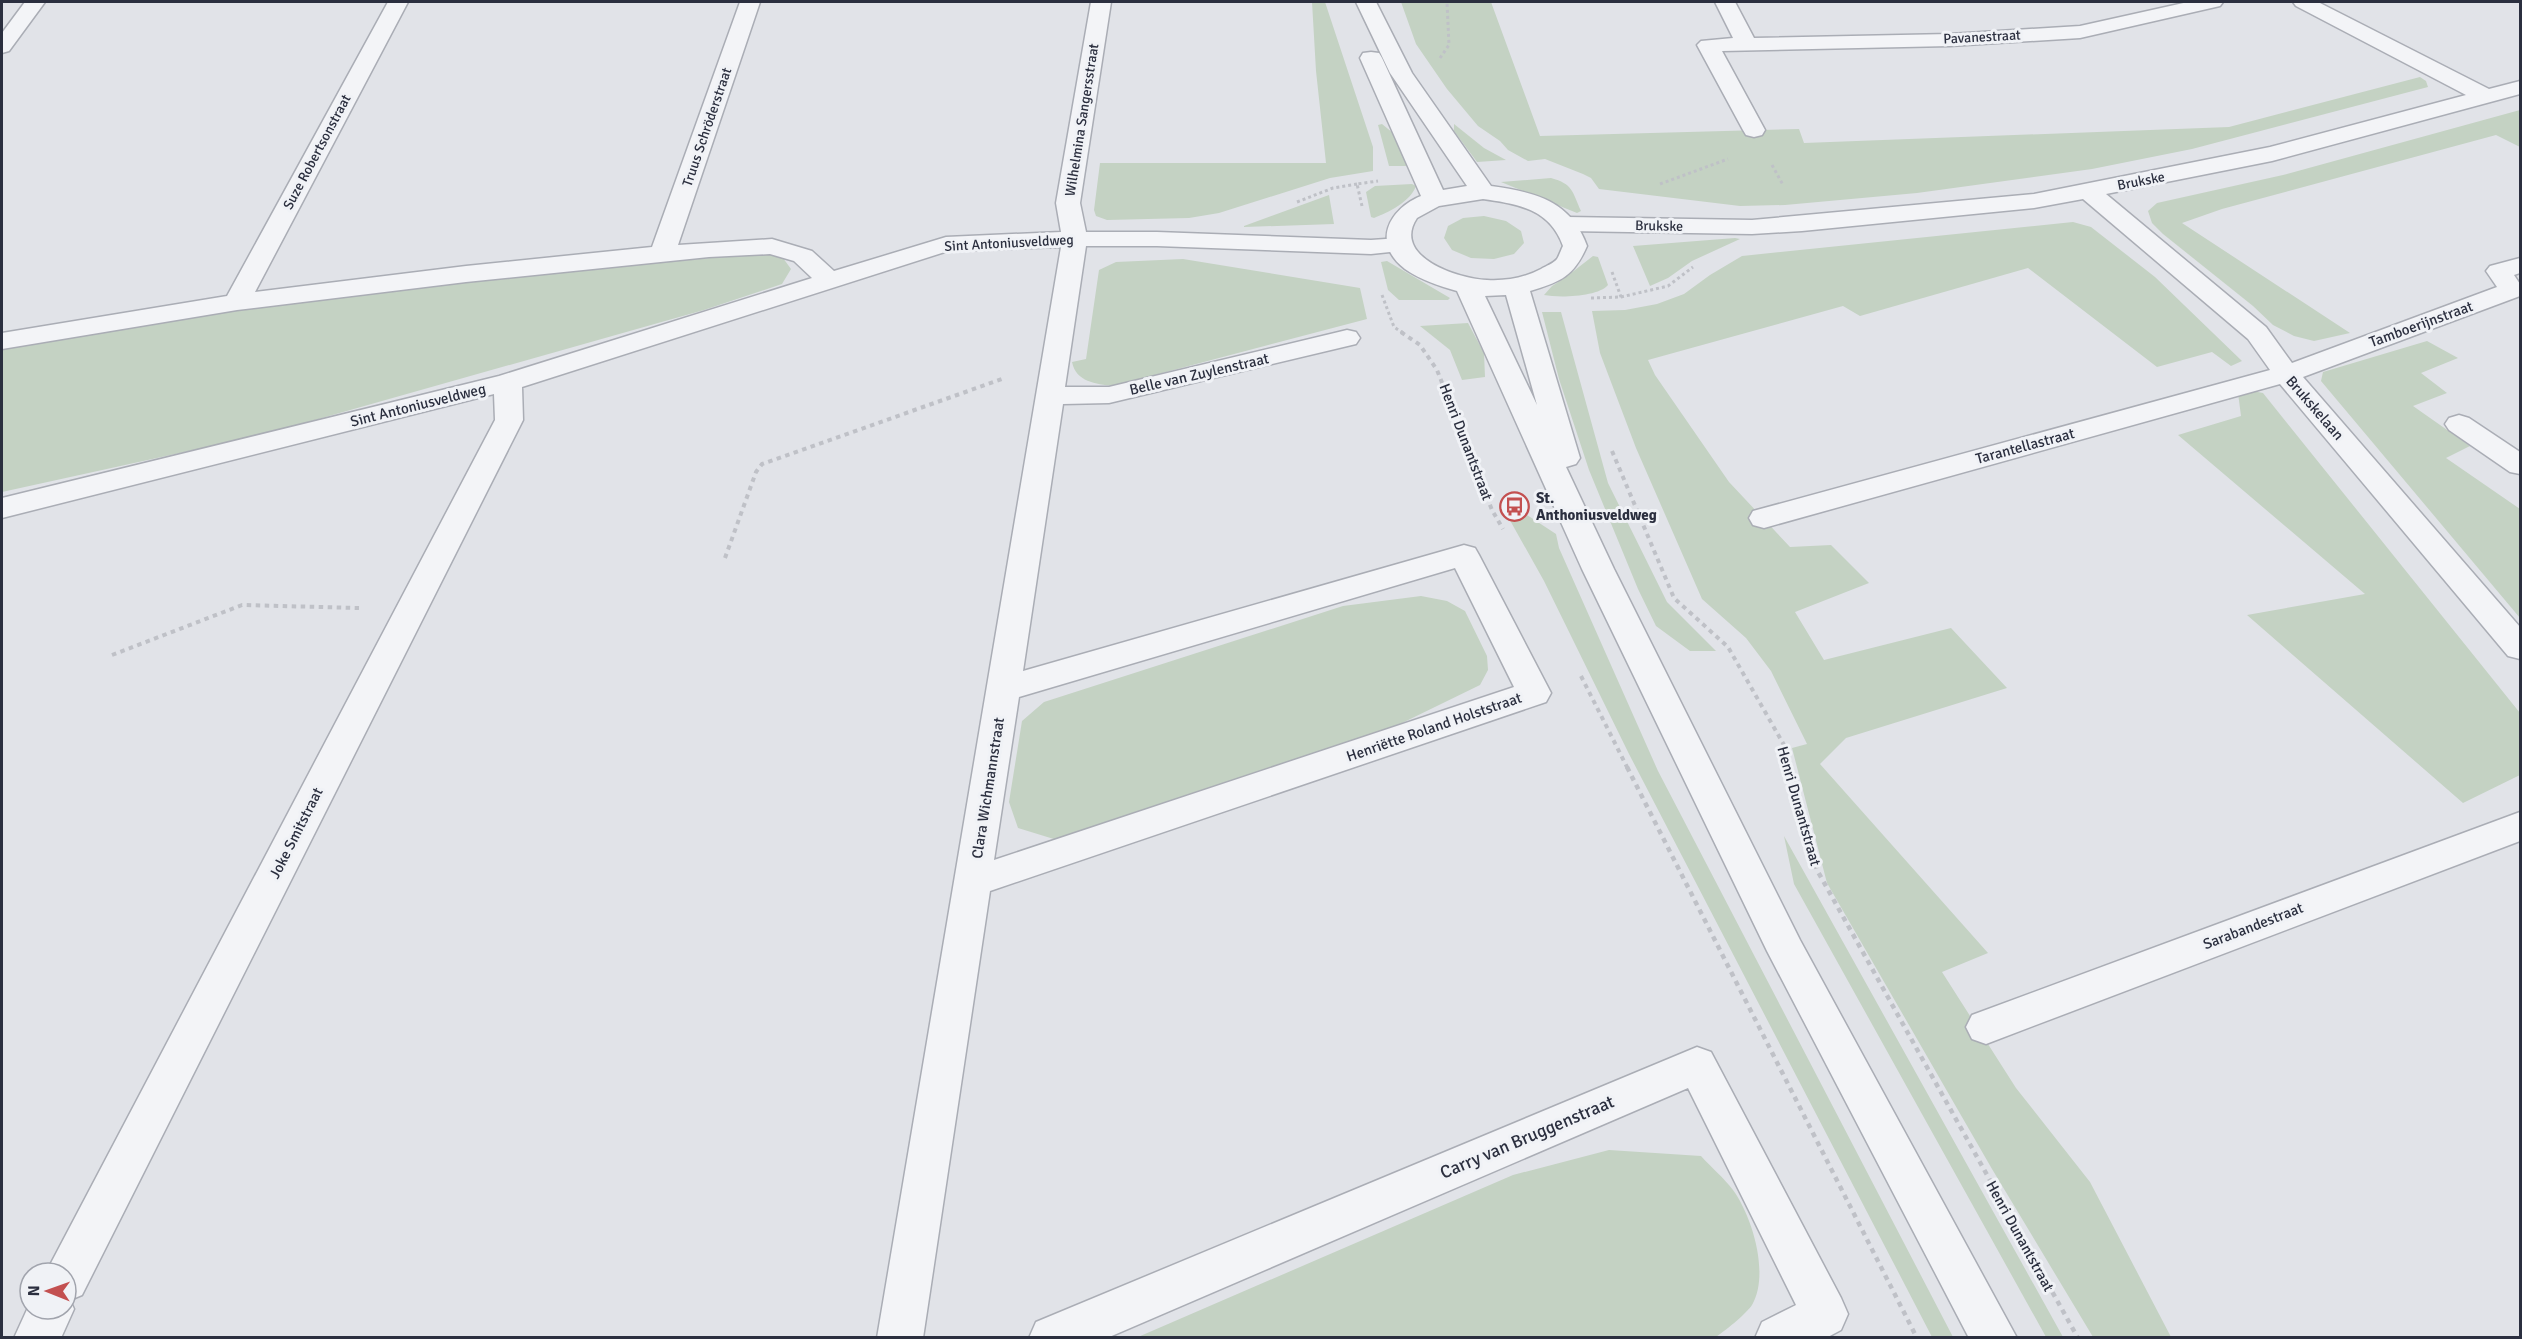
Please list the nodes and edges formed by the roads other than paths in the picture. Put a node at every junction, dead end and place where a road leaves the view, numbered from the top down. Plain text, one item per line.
1 (35, 2) edge
2 (398, 2) edge
3 (750, 2) edge
4 (1101, 2) edge
5 (1364, 2) edge
6 (1725, 2) edge
7 (2213, 2) edge
8 (2303, 2) edge
9 (1748, 44) junction
10 (2, 47) edge
11 (2520, 87) edge
12 (2486, 96) junction
13 (1754, 130) road end
14 (2088, 191) junction
15 (1483, 192) junction
16 (1435, 199) junction
17 (1571, 235) junction
18 (1399, 237) junction
19 (1075, 239) junction
20 (663, 252) junction
21 (2520, 265) edge
22 (830, 280) junction
23 (1468, 286) junction
24 (1516, 286) junction
25 (237, 302) junction
26 (1347, 339) dead end
27 (2, 341) edge
28 (2286, 374) junction
29 (508, 382) junction
30 (1049, 396) junction
31 (2459, 424) dead end
32 (2520, 465) edge
33 (2, 508) edge
34 (1764, 518) dead end
35 (1598, 569) junction
36 (2520, 648) edge
37 (1004, 689) junction
38 (2520, 826) edge
39 (973, 882) junction
40 (1986, 1027) dead end
41 (76, 1261) edge
42 (45, 1321) edge
43 (37, 1338) edge
44 (900, 1338) edge
45 (1052, 1338) edge
46 (1778, 1338) edge
47 (1994, 1338) edge

1 - 10 street
2 - 25 street, Suze Robertsonstraat
3 - 20 street, Truus Schröderstraat
4 - 19 street, Wilhelmina Sangersstraat
5 - 15 street
5 - 16 street
6 - 9 street
7 - 9 street, Pavanestraat
8 - 12 street
9 - 13 street, Pavanestraat
11 - 12 street, Brukske
12 - 14 street, Brukske
14 - 17 street, Brukske
14 - 28 street, Brukskelaan
15 - 16 street
15 - 17 street
16 - 18 street
17 - 24 street
18 - 19 street, Sint Antoniusveldweg
18 - 23 street
19 - 22 street, Sint Antoniusveldweg
19 - 30 street, Clara Wichmannstraat
20 - 22 street
20 - 25 street
21 - 28 street, Tamboerijnstraat
22 - 29 street, Sint Antoniusveldweg
23 - 24 street
23 - 35 street
24 - 35 street
25 - 27 street
26 - 30 street, Belle van Zuylenstraat
28 - 34 street, Tarantellastraat
28 - 36 street, Brukskelaan
29 - 33 street, Sint Antoniusveldweg
29 - 41 street, Joke Smitstraat
30 - 37 street, Clara Wichmannstraat
31 - 32 street
35 - 47 street
37 - 39 street, Clara Wichmannstraat
37 - 39 street, Henriëtte Roland Holststraat
38 - 40 street, Sarabandestraat
39 - 44 street, Clara Wichmannstraat
42 - 43 street
45 - 46 street, Carry van Bruggenstraat

